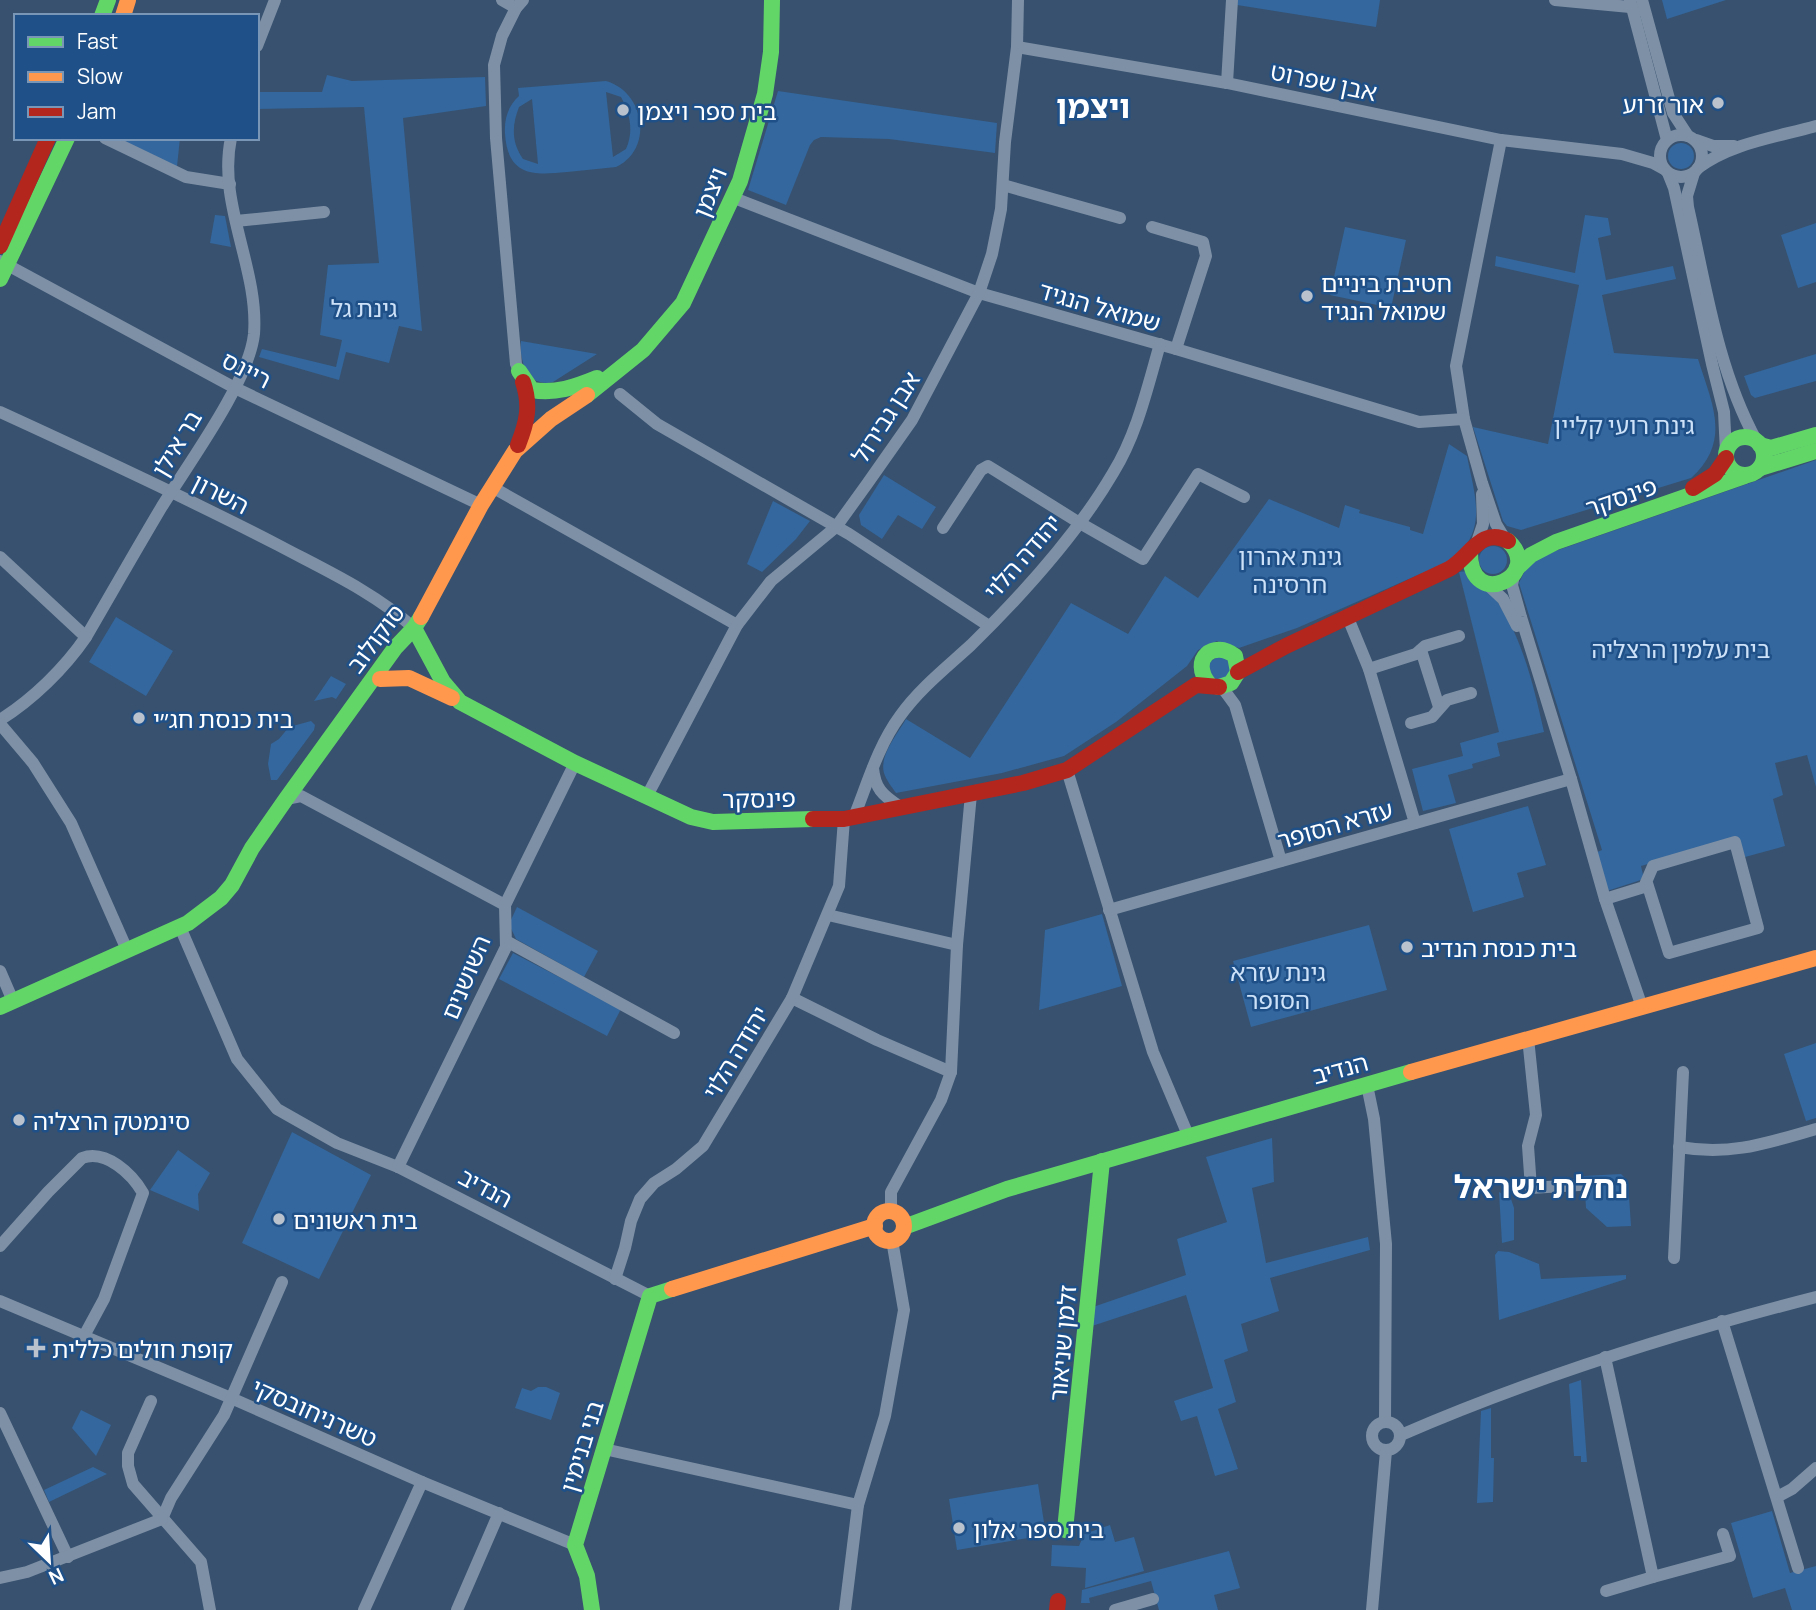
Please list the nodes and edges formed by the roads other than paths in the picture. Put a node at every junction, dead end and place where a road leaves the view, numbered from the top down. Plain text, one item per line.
1 (275, 0) edge
2 (502, 0) edge
3 (772, 0) edge
4 (1018, 0) edge
5 (1232, 0) edge
6 (1555, 0) edge
7 (1634, 2) edge
8 (519, 4) edge
9 (259, 41) edge
10 (1017, 47) junction
11 (1227, 83) junction
12 (1816, 126) edge
13 (1692, 138) junction
14 (47, 140) edge
15 (66, 140) edge
16 (109, 140) edge
17 (231, 140) edge
18 (1501, 140) junction
19 (1665, 142) junction
20 (1742, 146) junction
21 (1622, 154) junction
22 (1666, 171) junction
23 (1696, 171) junction
24 (230, 184) junction
25 (1003, 185) junction
26 (734, 198) junction
27 (324, 212) dead end
28 (1120, 218) dead end
29 (236, 221) junction
30 (1152, 227) dead end
31 (0, 246) edge
32 (3, 268) edge
33 (979, 293) junction
34 (1160, 344) junction
35 (1176, 349) junction
36 (618, 370) junction
37 (519, 371) junction
38 (235, 388) junction
39 (620, 394) dead end
40 (0, 412) edge
41 (1464, 419) junction
42 (1816, 435) edge
43 (1758, 442) junction
44 (515, 451) junction
45 (1816, 451) edge
46 (1726, 455) junction
47 (1760, 468) junction
48 (1745, 476) junction
49 (1482, 483) junction
50 (492, 487) junction
51 (172, 491) junction
52 (1244, 497) dead end
53 (481, 505) junction
54 (1078, 523) junction
55 (836, 527) junction
56 (943, 528) dead end
57 (1506, 540) junction
58 (1473, 548) junction
59 (0, 557) edge
60 (1515, 572) junction
61 (1482, 581) junction
62 (1402, 594) junction
63 (429, 603) joint
64 (1348, 618) junction
65 (737, 625) junction
66 (989, 626) junction
67 (415, 630) junction
68 (1304, 636) junction
69 (1458, 636) dead end
70 (86, 637) junction
71 (1421, 650) junction
72 (1233, 654) junction
73 (1201, 662) junction
74 (1369, 669) junction
75 (1238, 672) junction
76 (1541, 678) junction
77 (380, 679) junction
78 (1212, 686) junction
79 (1471, 693) dead end
80 (460, 702) junction
81 (1439, 707) junction
82 (1151, 713) junction
83 (0, 722) edge
84 (1411, 723) dead end
85 (575, 763) junction
86 (873, 767) junction
87 (1067, 770) junction
88 (1571, 779) junction
89 (971, 794) junction
90 (647, 796) junction
91 (294, 797) junction
92 (899, 806) junction
93 (849, 818) junction
94 (1415, 823) junction
95 (1281, 861) junction
96 (1647, 883) junction
97 (1605, 900) junction
98 (505, 905) junction
99 (1109, 910) junction
100 (828, 915) junction
101 (181, 929) junction
102 (957, 945) junction
103 (506, 947) junction
104 (127, 950) junction
105 (1816, 958) edge
106 (1790, 964) junction
107 (1816, 964) edge
108 (0, 971) edge
109 (792, 998) junction
110 (4, 1006) edge
111 (1642, 1007) junction
112 (674, 1033) dead end
113 (1528, 1038) junction
114 (951, 1072) junction
115 (1683, 1072) dead end
116 (1367, 1085) junction
117 (1816, 1129) edge
118 (1188, 1135) junction
119 (1679, 1147) junction
120 (1102, 1161) junction
121 (398, 1167) junction
122 (1579, 1185) dead end
123 (891, 1211) junction
124 (875, 1226) junction
125 (904, 1227) junction
126 (892, 1240) junction
127 (0, 1246) edge
128 (1674, 1258) dead end
129 (615, 1279) junction
130 (282, 1282) dead end
131 (650, 1296) junction
132 (1816, 1297) edge
133 (0, 1301) edge
134 (1722, 1321) junction
135 (84, 1336) junction
136 (1605, 1357) junction
137 (231, 1398) junction
138 (151, 1401) dead end
139 (0, 1413) edge
140 (1385, 1422) junction
141 (1401, 1435) junction
142 (604, 1449) junction
143 (1386, 1451) junction
144 (1816, 1468) edge
145 (422, 1482) junction
146 (1777, 1497) junction
147 (858, 1505) junction
148 (499, 1513) junction
149 (162, 1519) junction
150 (1065, 1530) dead end
151 (1723, 1534) dead end
152 (575, 1545) junction
153 (68, 1557) junction
154 (1798, 1568) dead end
155 (1653, 1577) junction
156 (0, 1578) edge
157 (1606, 1591) dead end
158 (1153, 1599) dead end
159 (210, 1610) edge
160 (363, 1610) edge
161 (457, 1610) edge
162 (592, 1610) edge
163 (845, 1610) edge
164 (1115, 1610) edge
165 (1372, 1610) edge

1 - 9 street
2 - 8 street
3 - 26 street, ויצמן
4 - 10 street, אבן גבירול
5 - 11 street
6 - 7 street
7 - 13 street
7 - 19 street
8 - 37 street
10 - 11 street, אבן שפרוט
10 - 25 street, אבן גבירול
11 - 18 street, אבן שפרוט
12 - 20 street
13 - 19 street
13 - 20 street
13 - 23 street
14 - 31 street
15 - 32 street
16 - 24 street
17 - 24 street, בר אילן
18 - 21 street, אבן שפרוט
18 - 41 street
19 - 21 street, אבן שפרוט
19 - 22 street
20 - 23 street
21 - 22 street, אבן שפרוט
22 - 23 street
22 - 46 street
23 - 43 street
24 - 29 street, בר אילן
25 - 28 street
25 - 33 street, אבן גבירול
26 - 33 street, שמואל הנגיד
26 - 36 street, ויצמן
27 - 29 street
29 - 38 street, בר אילן
30 - 35 street
32 - 38 street, ריינס
33 - 34 street, שמואל הנגיד
33 - 55 street, אבן גבירול
34 - 35 street, שמואל הנגיד
34 - 54 street, יהודה הלוי
35 - 41 street, שמואל הנגיד
36 - 37 street, ויצמן
36 - 44 street, ויצמן
37 - 44 street, ויצמן
38 - 51 street, בר אילן
38 - 53 street, ריינס
39 - 55 street
40 - 51 street, השרון
41 - 49 street
42 - 43 street
43 - 46 street
43 - 47 street
44 - 50 street, ויצמן
45 - 47 street
46 - 48 street
46 - 57 street, פינסקר
47 - 48 street
48 - 60 street, פינסקר
49 - 57 street
49 - 58 street
50 - 53 street, ויצמן
50 - 65 street
51 - 67 street, השרון
51 - 70 street, בר אילן
52 - 54 street
53 - 63 street, ויצמן
54 - 56 street
54 - 66 street, יהודה הלוי
55 - 65 street, אבן גבירול
55 - 66 street
57 - 58 street
57 - 60 street
58 - 61 street
58 - 62 street
59 - 70 street
60 - 61 street
60 - 76 street
61 - 62 street
61 - 76 street
62 - 64 street
63 - 67 street, סוקולוב
64 - 68 street
64 - 74 street
65 - 90 street, אבן גבירול
66 - 86 street, יהודה הלוי
67 - 77 street, סוקולוב
67 - 80 street, פינסקר
67 - 91 street, סוקולוב
68 - 72 street
68 - 75 street
69 - 71 street
70 - 83 street, בר אילן
71 - 74 street
71 - 81 street
72 - 73 street
72 - 75 street
73 - 78 street
73 - 82 street, פינסקר
74 - 94 street
75 - 78 street
76 - 88 street
77 - 80 street
77 - 91 street, סוקולוב
78 - 82 street, פינסקר
78 - 95 street
79 - 81 street
80 - 85 street, פינסקר
81 - 84 street
82 - 87 street, פינסקר
83 - 104 street
85 - 90 street, פינסקר
85 - 98 street
86 - 92 street
86 - 93 street, יהודה הלוי
87 - 89 street, פינסקר
87 - 99 street
88 - 94 street, עזרא הסופר
88 - 97 street
89 - 92 street, פינסקר
89 - 102 street
90 - 93 street, פינסקר
91 - 98 street
91 - 101 street, סוקולוב
92 - 93 street, פינסקר
93 - 100 street, יהודה הלוי
94 - 95 street, עזרא הסופר
95 - 99 street, עזרא הסופר
96 - 96 street
96 - 97 street
97 - 111 street
98 - 103 street, השושנים
99 - 118 street
100 - 102 street
100 - 109 street, יהודה הלוי
101 - 104 street, סוקולוב
101 - 110 street, סוקולוב
101 - 121 street, הנדיב
102 - 114 street
103 - 112 street
103 - 121 street, השושנים
104 - 110 street, סוקולוב
105 - 106 street, הנדיב
106 - 107 street, הנדיב
106 - 111 street, הנדיב
108 - 110 street
109 - 114 street
109 - 129 street, יהודה הלוי
111 - 113 street, הנדיב
113 - 116 street, הנדיב
113 - 122 street
114 - 123 street
115 - 119 street
116 - 118 street, הנדיב
116 - 140 street
117 - 119 street
118 - 120 street, הנדיב
119 - 128 street
120 - 125 street, הנדיב
120 - 150 street, זלמן שניאור
121 - 129 street, הנדיב
123 - 124 street
123 - 125 street
124 - 126 street
124 - 131 street
125 - 126 street
126 - 147 street
127 - 135 street
129 - 131 street, הנדיב
130 - 137 street
131 - 142 street, בני בנימין
132 - 134 street
133 - 135 street, טשרניחובסקי
134 - 136 street
134 - 146 street
135 - 137 street, טשרניחובסקי
136 - 141 street
136 - 155 street
137 - 145 street, טשרניחובסקי
137 - 149 street
138 - 149 street
139 - 153 street
140 - 141 street
140 - 143 street
141 - 143 street
142 - 147 street
142 - 152 street, בני בנימין
143 - 165 street
144 - 146 street
145 - 148 street, טשרניחובסקי
145 - 160 street
146 - 154 street
147 - 163 street
148 - 152 street, טשרניחובסקי
148 - 161 street
149 - 153 street
149 - 159 street
151 - 155 street
152 - 162 street
153 - 156 street
155 - 157 street
158 - 164 street

